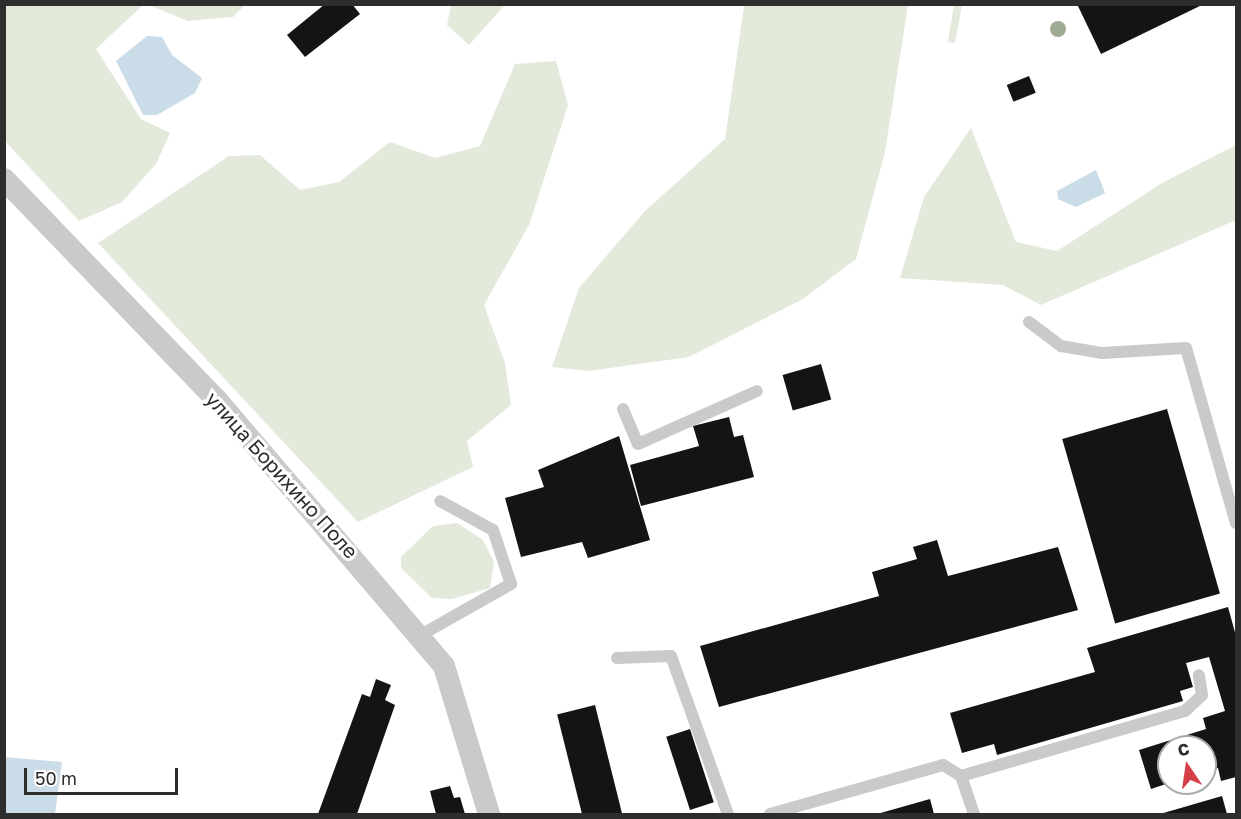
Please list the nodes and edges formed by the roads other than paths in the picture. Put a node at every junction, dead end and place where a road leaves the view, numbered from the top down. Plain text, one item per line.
1 (4, 179) edge
2 (1029, 322) dead end
3 (757, 391) dead end
4 (623, 409) dead end
5 (440, 501) dead end
6 (1236, 523) edge
7 (419, 636) junction
8 (617, 658) dead end
9 (1199, 675) dead end
10 (961, 776) junction
11 (489, 814) edge
12 (728, 814) edge
13 (770, 814) edge
14 (974, 814) edge

1 - 7 street, улица Борихино Поле
2 - 6 lane
3 - 4 lane
5 - 7 lane
7 - 11 street, улица Борихино Поле
8 - 12 lane
9 - 10 lane
10 - 13 lane
10 - 14 lane

